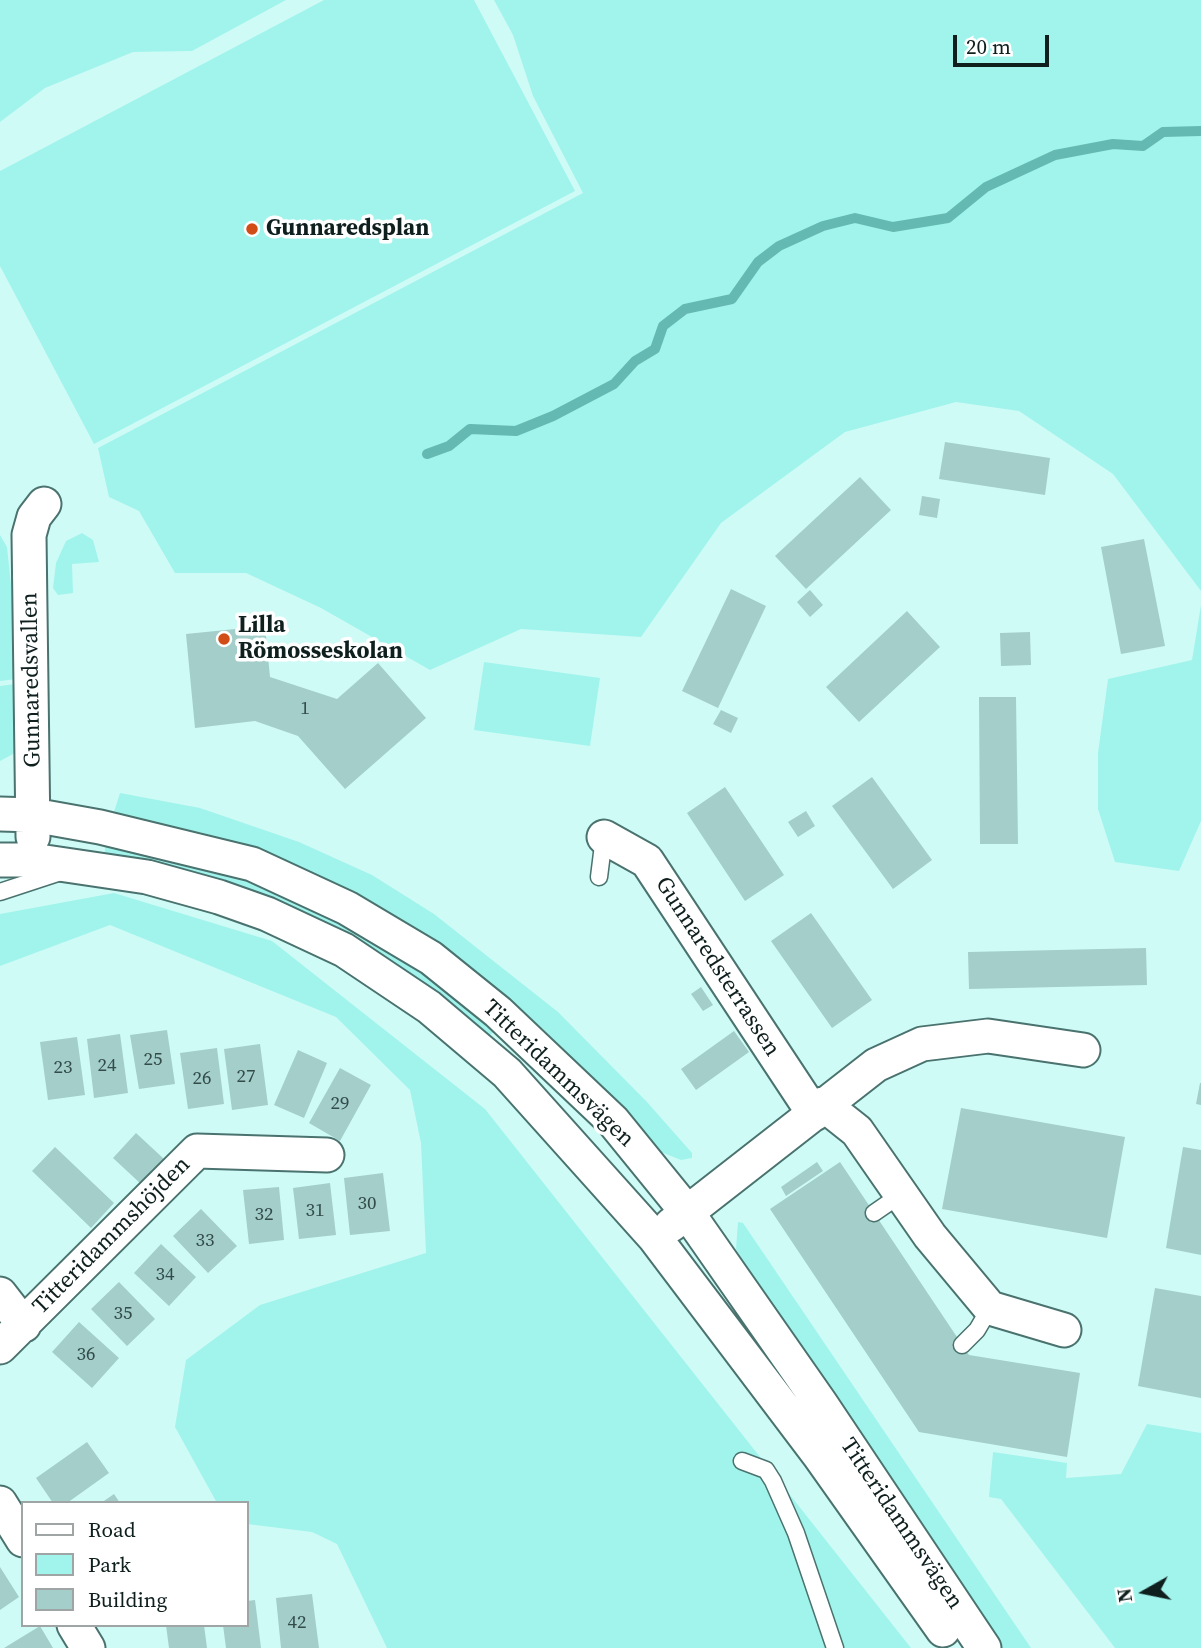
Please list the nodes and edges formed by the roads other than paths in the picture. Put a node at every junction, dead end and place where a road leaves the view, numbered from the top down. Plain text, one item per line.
1 (44, 504) dead end
2 (0, 814) edge
3 (33, 815) junction
4 (604, 837) joint
5 (16, 860) edge
6 (75, 868) junction
7 (599, 877) dead end
8 (0, 892) edge
9 (1083, 1051) dead end
10 (819, 1109) junction
11 (327, 1155) dead end
12 (687, 1212) junction
13 (655, 1238) junction
14 (0, 1294) edge
15 (990, 1308) junction
16 (1064, 1330) dead end
17 (12, 1336) edge
18 (962, 1345) dead end
19 (741, 1461) dead end
20 (0, 1503) edge
21 (21, 1537) edge
22 (75, 1627) edge
23 (88, 1648) edge
24 (835, 1648) edge
25 (956, 1648) edge
26 (984, 1648) edge

1 - 3 street, Gunnaredsvallen
2 - 3 street, Titteridammsvägen
3 - 5 street, Gunnaredsvallen
3 - 12 street, Titteridammsvägen
4 - 7 lane
4 - 10 street, Gunnaredsterrassen
5 - 6 street, Titteridammsvägen
6 - 8 lane
6 - 13 street, Titteridammsvägen
9 - 10 street
10 - 12 street
10 - 15 street, Gunnaredsterrassen
11 - 17 street, Titteridammshöjden
12 - 13 street
12 - 26 street, Titteridammsvägen
13 - 25 street, Titteridammsvägen
14 - 17 street, Titteridammshöjden
15 - 16 street
15 - 18 lane
19 - 24 lane
20 - 21 street
22 - 23 street

